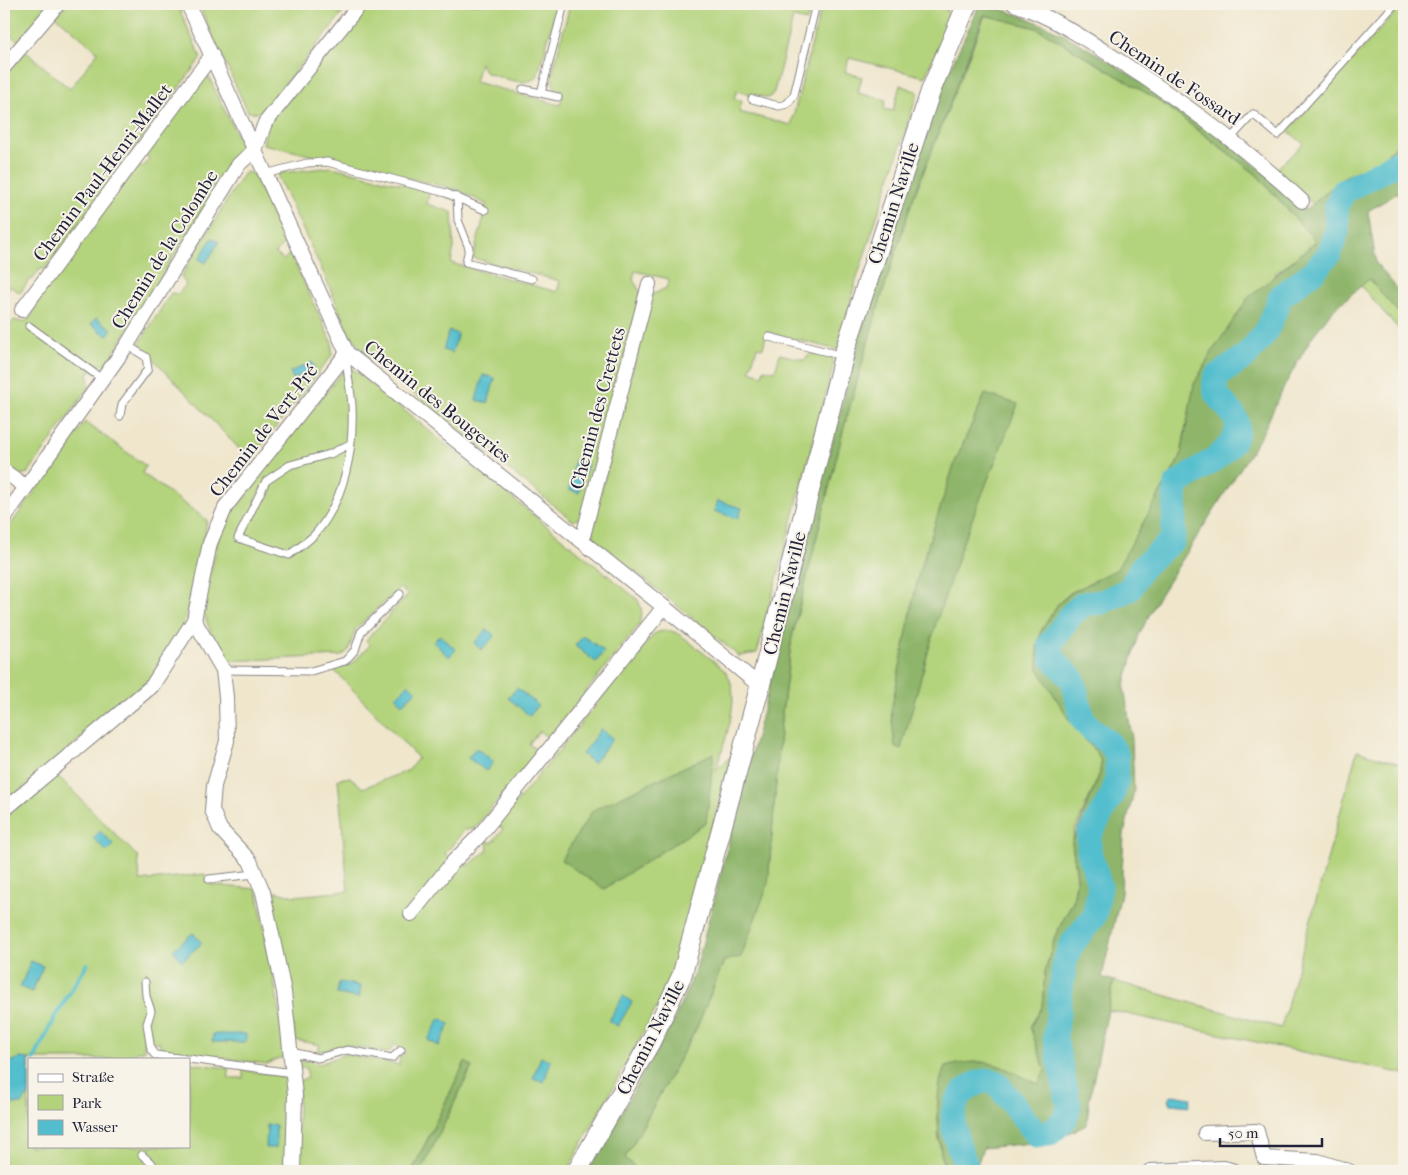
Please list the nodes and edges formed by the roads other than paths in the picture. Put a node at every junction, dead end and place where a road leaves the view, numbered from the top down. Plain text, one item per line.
1 (58, 4) edge
2 (188, 4) edge
3 (360, 4) edge
4 (564, 4) edge
5 (816, 4) edge
6 (967, 4) edge
7 (1014, 4) edge
8 (1395, 4) edge
9 (212, 55) junction
10 (4, 67) edge
11 (523, 89) dead end
12 (541, 93) junction
13 (558, 98) dead end
14 (752, 99) dead end
15 (1231, 138) junction
16 (255, 150) junction
17 (266, 174) junction
18 (457, 197) junction
19 (1302, 201) dead end
20 (485, 210) dead end
21 (532, 279) dead end
22 (649, 284) dead end
23 (22, 310) dead end
24 (29, 326) dead end
25 (769, 337) dead end
26 (127, 345) junction
27 (347, 353) junction
28 (844, 356) junction
29 (102, 379) junction
30 (120, 416) dead end
31 (350, 444) junction
32 (4, 471) edge
33 (26, 487) junction
34 (4, 518) edge
35 (582, 540) junction
36 (400, 594) dead end
37 (664, 606) junction
38 (194, 620) junction
39 (223, 670) junction
40 (760, 686) junction
41 (4, 810) edge
42 (255, 874) junction
43 (210, 879) dead end
44 (411, 914) dead end
45 (145, 982) dead end
46 (401, 1050) dead end
47 (292, 1052) junction
48 (179, 1058) edge
49 (392, 1058) junction
50 (190, 1059) edge
51 (400, 1060) dead end
52 (294, 1073) junction
53 (1205, 1133) dead end
54 (142, 1155) dead end
55 (160, 1171) edge
56 (293, 1171) edge
57 (577, 1171) edge
58 (1150, 1171) edge
59 (1234, 1171) edge
60 (1349, 1171) edge

1 - 10 street
2 - 9 street, Chemin des Bougeries
3 - 16 street, Chemin de la Colombe
4 - 12 lane
5 - 14 lane
6 - 28 street, Chemin Naville
7 - 15 street, Chemin de Fossard
8 - 15 lane
9 - 16 street, Chemin des Bougeries
9 - 23 street, Chemin Paul-Henri-Mallet
11 - 12 lane
12 - 13 lane
15 - 19 street, Chemin de Fossard
16 - 17 street, Chemin des Bougeries
16 - 26 street, Chemin de la Colombe
17 - 18 lane
17 - 27 street, Chemin des Bougeries
18 - 20 lane
18 - 21 lane
22 - 35 street, Chemin des Crettets
24 - 29 lane
25 - 28 lane
26 - 29 street, Chemin de la Colombe
26 - 30 lane
27 - 31 lane
27 - 35 street, Chemin des Bougeries
27 - 38 street, Chemin de Vert-Pré
28 - 40 street, Chemin Naville
29 - 33 street, Chemin de la Colombe
31 - 31 lane
32 - 33 street
33 - 34 street, Chemin de la Colombe
35 - 37 street, Chemin des Bougeries
36 - 39 lane
37 - 40 street, Chemin des Bougeries
37 - 44 street
38 - 39 street
38 - 41 street, Chemin de Vert-Pré
39 - 42 street
40 - 57 street, Chemin Naville
42 - 43 lane
42 - 47 street
45 - 48 lane
46 - 49 lane
47 - 49 lane
47 - 52 street
49 - 51 lane
50 - 52 lane
52 - 56 street
53 - 60 street
54 - 55 lane
58 - 59 street

